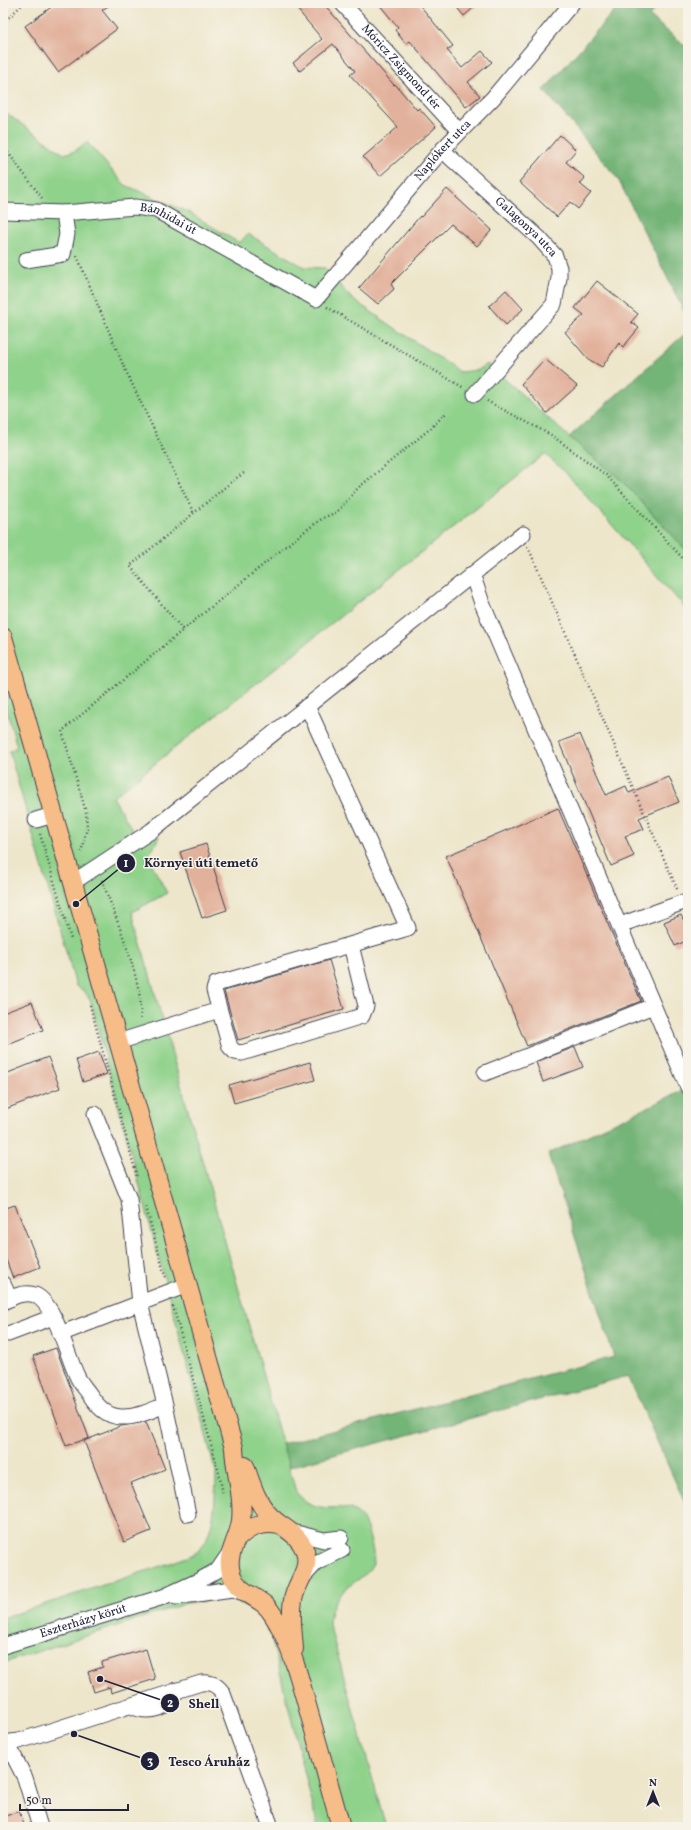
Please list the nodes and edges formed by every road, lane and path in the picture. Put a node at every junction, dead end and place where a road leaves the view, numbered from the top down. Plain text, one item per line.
1 (24, 3) edge
2 (342, 3) edge
3 (572, 3) edge
4 (3, 23) edge
5 (459, 131) junction
6 (3, 146) edge
7 (442, 150) junction
8 (3, 211) edge
9 (58, 213) junction
10 (67, 234) junction
11 (26, 260) dead end
12 (316, 299) junction
13 (475, 394) junction
14 (447, 412) dead end
15 (244, 473) dead end
16 (194, 514) junction
17 (522, 534) joint
18 (688, 564) edge
19 (472, 574) junction
20 (183, 630) junction
21 (3, 637) edge
22 (307, 706) junction
23 (81, 854) dead end
24 (97, 867) junction
25 (72, 884) junction
26 (682, 903) joint
27 (620, 925) junction
28 (351, 944) junction
29 (653, 1006) junction
30 (219, 1010) junction
31 (137, 1037) junction
32 (118, 1042) junction
33 (486, 1073) dead end
34 (688, 1087) edge
35 (95, 1114) dead end
36 (3, 1284) edge
37 (187, 1284) junction
38 (6, 1300) edge
39 (140, 1303) junction
40 (53, 1317) junction
41 (8, 1334) dead end
42 (60, 1334) junction
43 (165, 1405) junction
44 (234, 1448) junction
45 (188, 1514) dead end
46 (286, 1528) junction
47 (233, 1546) junction
48 (301, 1582) junction
49 (247, 1594) junction
50 (163, 1597) junction
51 (3, 1646) edge
52 (297, 1668) junction
53 (5, 1743) edge
54 (40, 1827) edge
55 (271, 1827) edge
56 (341, 1827) edge

1 - 4 path
2 - 5 street, Móricz Zsigmond tér
3 - 5 street, Naplókert utca
5 - 7 street, Naplókert utca
6 - 9 path
7 - 12 street, Naplókert utca
7 - 13 street, Galagonya utca
8 - 9 street, Bánhidai út
9 - 10 street
9 - 12 street, Bánhidai út
10 - 11 street
10 - 16 path
12 - 13 path
13 - 18 path
14 - 20 path
15 - 16 path
16 - 20 path
17 - 19 street
17 - 26 path
19 - 22 street
19 - 27 street
20 - 23 path
21 - 25 main road
22 - 24 street
22 - 28 street
24 - 25 street
24 - 31 path
25 - 32 main road
26 - 27 street
27 - 29 street
28 - 30 street
28 - 30 street
29 - 33 street
29 - 34 street
30 - 31 street
31 - 32 street
32 - 37 main road
35 - 39 street
36 - 38 street
37 - 39 street
37 - 44 main road
38 - 40 street
39 - 42 street
39 - 43 street
40 - 41 street
40 - 42 street
42 - 43 street
43 - 45 street
44 - 46 main road
44 - 47 main road
46 - 47 main road
46 - 48 main road
46 - 48 street
47 - 49 main road
47 - 50 street, Eszterházy körút
48 - 49 main road
48 - 52 main road
49 - 50 street, Eszterházy körút
49 - 52 main road
50 - 51 street, Eszterházy körút
52 - 56 main road
53 - 54 street
53 - 55 street

